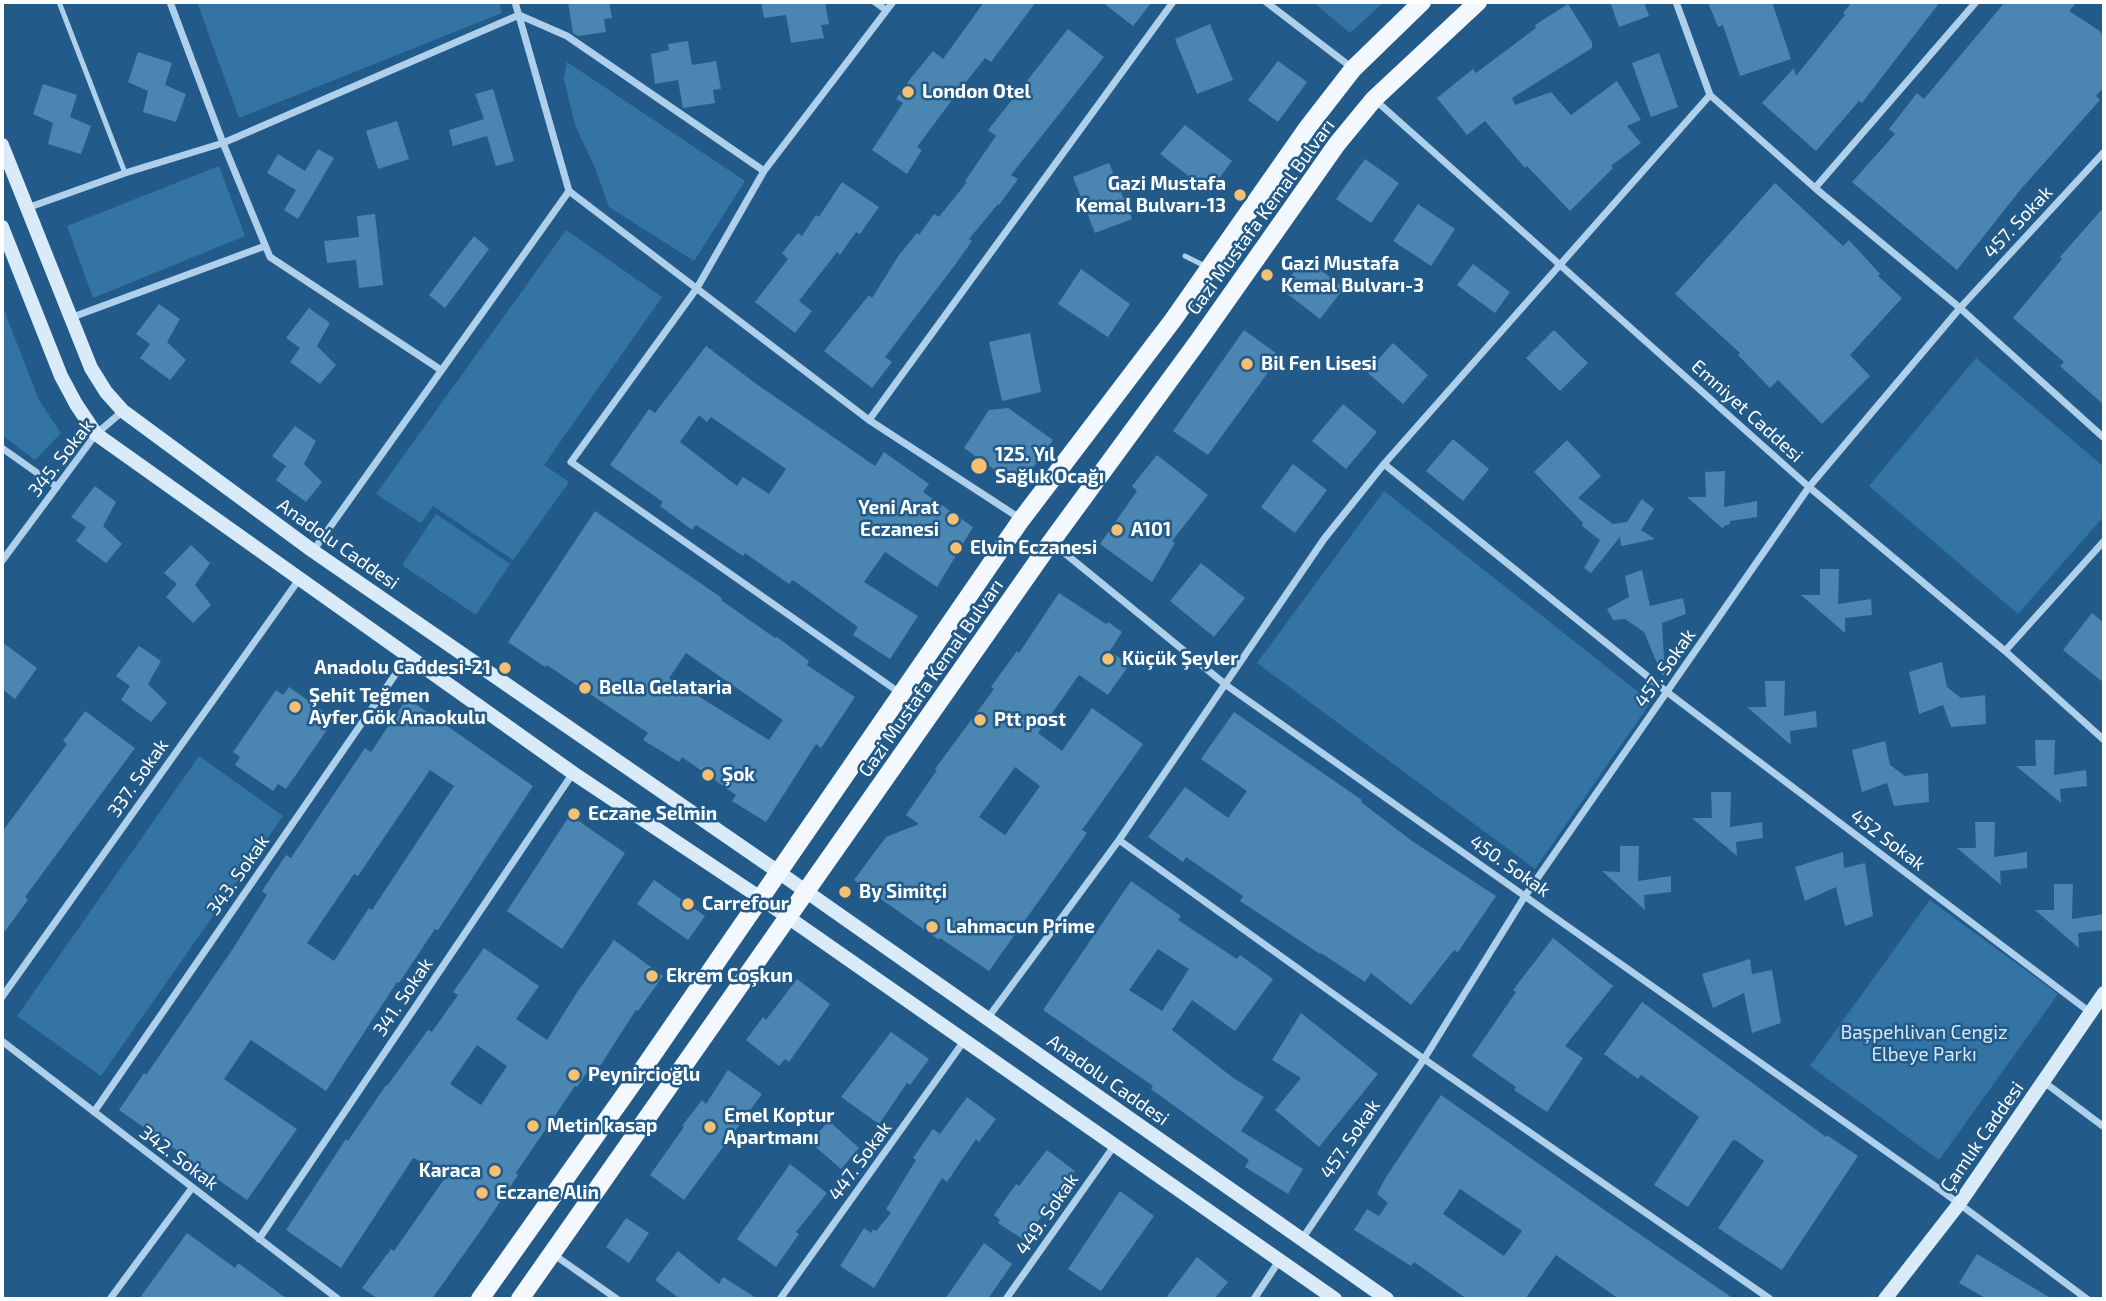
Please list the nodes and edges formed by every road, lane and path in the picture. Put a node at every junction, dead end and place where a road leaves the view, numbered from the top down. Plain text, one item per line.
1 (59, 2) edge
2 (170, 2) edge
3 (515, 2) edge
4 (875, 2) edge
5 (893, 2) edge
6 (1173, 2) edge
7 (1266, 2) edge
8 (1422, 2) edge
9 (1478, 2) edge
10 (1676, 2) edge
11 (1976, 2) edge
12 (886, 10) junction
13 (519, 15) junction
14 (1353, 69) junction
15 (1710, 94) junction
16 (1374, 99) junction
17 (223, 143) junction
18 (2, 145) edge
19 (2104, 152) edge
20 (764, 171) junction
21 (125, 173) junction
22 (1815, 188) junction
23 (569, 191) junction
24 (27, 208) junction
25 (2, 227) edge
26 (265, 246) junction
27 (1185, 256) dead end
28 (1559, 265) junction
29 (1210, 268) junction
30 (697, 288) junction
31 (1960, 309) junction
32 (70, 318) junction
33 (441, 370) junction
34 (123, 411) junction
35 (869, 420) junction
36 (96, 434) junction
37 (2104, 438) edge
38 (2, 448) edge
39 (1384, 464) junction
40 (57, 487) junction
41 (1809, 487) junction
42 (1021, 520) junction
43 (2104, 541) edge
44 (1051, 542) junction
45 (313, 551) junction
46 (2, 561) edge
47 (300, 578) junction
48 (2005, 651) junction
49 (409, 656) junction
50 (1226, 685) junction
51 (1667, 692) junction
52 (901, 694) junction
53 (2104, 740) edge
54 (573, 773) junction
55 (1119, 840) junction
56 (777, 871) junction
57 (807, 892) junction
58 (1525, 896) junction
59 (759, 897) junction
60 (789, 918) junction
61 (2104, 993) edge
62 (2, 997) edge
63 (2091, 1013) junction
64 (987, 1019) junction
65 (965, 1040) junction
66 (2, 1041) edge
67 (1424, 1059) junction
68 (2044, 1082) junction
69 (94, 1112) junction
70 (2104, 1127) edge
71 (1114, 1146) junction
72 (192, 1188) junction
73 (1959, 1204) junction
74 (259, 1239) junction
75 (1301, 1240) junction
76 (553, 1254) junction
77 (1279, 1261) junction
78 (110, 1299) edge
79 (338, 1299) edge
80 (480, 1299) edge
81 (520, 1299) edge
82 (617, 1299) edge
83 (780, 1299) edge
84 (1006, 1299) edge
85 (1254, 1299) edge
86 (1335, 1299) edge
87 (1387, 1299) edge
88 (1770, 1299) edge
89 (1885, 1299) edge
90 (2087, 1299) edge

1 - 21 lane
2 - 17 street
3 - 13 street
4 - 12 street
5 - 12 street
6 - 35 street
7 - 14 street
8 - 14 main road, Gazi Mustafa Kemal Bulvarı
9 - 16 main road, Gazi Mustafa Kemal Bulvarı
10 - 15 street
11 - 22 street
12 - 20 street
13 - 17 street
13 - 20 street
13 - 23 street
14 - 29 main road, Gazi Mustafa Kemal Bulvarı
15 - 22 street
15 - 28 street
16 - 28 street, Emniyet Caddesi
16 - 44 main road, Gazi Mustafa Kemal Bulvarı
17 - 21 street
17 - 26 street
18 - 24 street, Anadolu Caddesi
19 - 31 street, 457. Sokak
20 - 30 street
21 - 24 street
22 - 31 street
23 - 30 street
23 - 33 street
24 - 32 street, Anadolu Caddesi
25 - 36 street
26 - 32 street
26 - 33 street
27 - 29 lane
28 - 39 street
28 - 41 street, Emniyet Caddesi
29 - 42 main road, Gazi Mustafa Kemal Bulvarı
30 - 35 street
30 - 52 street
31 - 37 street
31 - 41 street, 457. Sokak
32 - 34 street, Anadolu Caddesi
33 - 45 street
34 - 36 street, 345. Sokak
34 - 45 street, Anadolu Caddesi
35 - 42 street
36 - 40 street, 345. Sokak
36 - 47 street
38 - 40 street
39 - 50 street
39 - 51 street, 452 Sokak
40 - 46 street, 345. Sokak
41 - 48 street, Emniyet Caddesi
41 - 51 street, 457. Sokak
42 - 52 main road, Gazi Mustafa Kemal Bulvarı
43 - 48 street
44 - 50 street, 450. Sokak
44 - 57 main road, Gazi Mustafa Kemal Bulvarı
45 - 56 street, Anadolu Caddesi
47 - 49 street
47 - 62 street, 337. Sokak
48 - 53 street, Emniyet Caddesi
49 - 54 street
49 - 69 street, 343. Sokak
50 - 55 street
50 - 58 street, 450. Sokak
51 - 58 street, 457. Sokak
51 - 63 street, 452 Sokak
52 - 56 main road, Gazi Mustafa Kemal Bulvarı
54 - 59 street
54 - 74 street, 341. Sokak
55 - 64 street
55 - 67 street
56 - 57 street, Anadolu Caddesi
56 - 59 main road, Gazi Mustafa Kemal Bulvarı
57 - 60 main road, Gazi Mustafa Kemal Bulvarı
57 - 64 street, Anadolu Caddesi
58 - 67 street, 457. Sokak
58 - 73 street, 450. Sokak
59 - 60 street
59 - 80 main road, Gazi Mustafa Kemal Bulvarı
60 - 65 street
60 - 76 main road, Gazi Mustafa Kemal Bulvarı
61 - 63 street, Çamlık Caddesi
63 - 68 street, Çamlık Caddesi
64 - 75 street, Anadolu Caddesi
65 - 71 street
65 - 83 street, 447. Sokak
66 - 69 street, 342. Sokak
67 - 75 street, 457. Sokak
67 - 88 street
68 - 70 street
68 - 73 street, Çamlık Caddesi
69 - 72 street, 342. Sokak
71 - 77 street
71 - 84 street, 449. Sokak
72 - 74 street, 342. Sokak
72 - 78 street
73 - 89 street, Çamlık Caddesi
73 - 90 street, 450. Sokak
74 - 79 street, 342. Sokak
75 - 87 street, Anadolu Caddesi
76 - 81 main road, Gazi Mustafa Kemal Bulvarı
76 - 82 street
77 - 85 street
77 - 86 street

